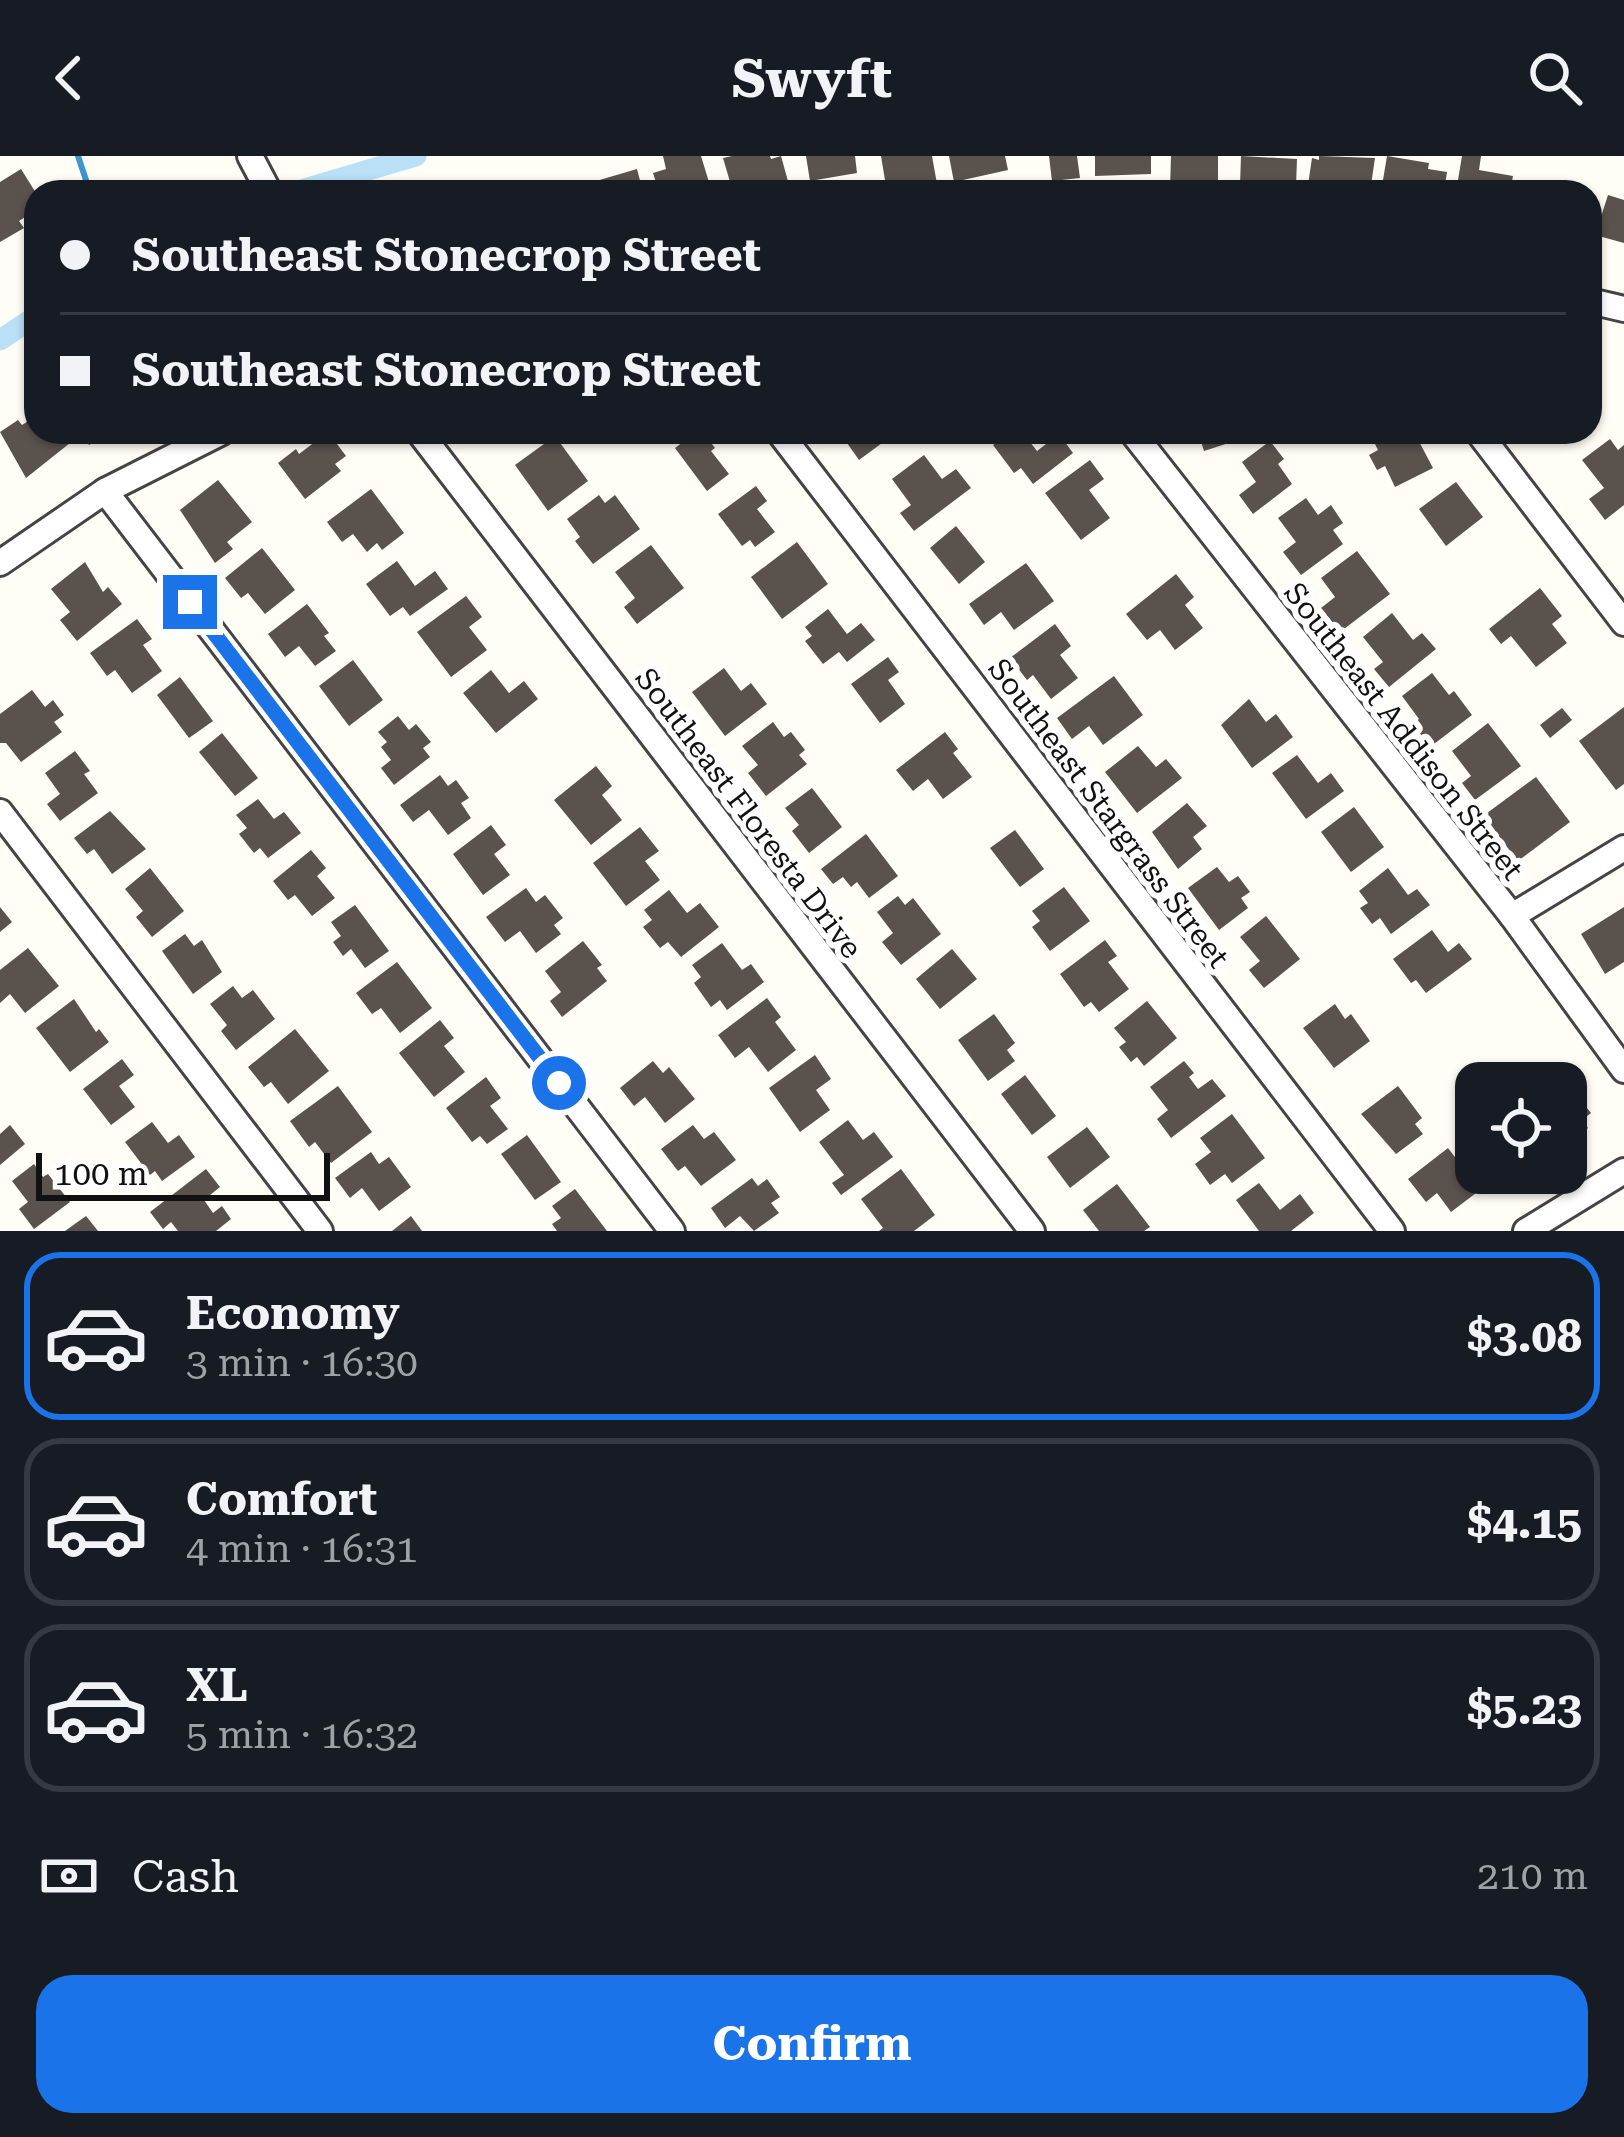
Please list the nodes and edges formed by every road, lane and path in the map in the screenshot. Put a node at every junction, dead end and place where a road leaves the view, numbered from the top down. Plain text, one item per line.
1 (198, 444) edge
2 (428, 444) edge
3 (788, 444) edge
4 (1141, 444) edge
5 (1487, 444) edge
6 (105, 490) junction
7 (0, 563) edge
8 (1624, 623) edge
9 (0, 812) edge
10 (1624, 848) edge
11 (1511, 916) junction
12 (1624, 1070) edge
13 (1624, 1171) edge
14 (320, 1231) edge
15 (672, 1231) edge
16 (1032, 1231) edge
17 (1392, 1231) edge
18 (1526, 1231) edge

1 - 6 street
2 - 16 street, Southeast Floresta Drive
3 - 17 street, Southeast Stargrass Street
4 - 11 street, Southeast Addison Street
5 - 8 street
6 - 7 street
6 - 15 street
9 - 14 street
10 - 11 street
11 - 12 street, Southeast Addison Street
13 - 18 street

